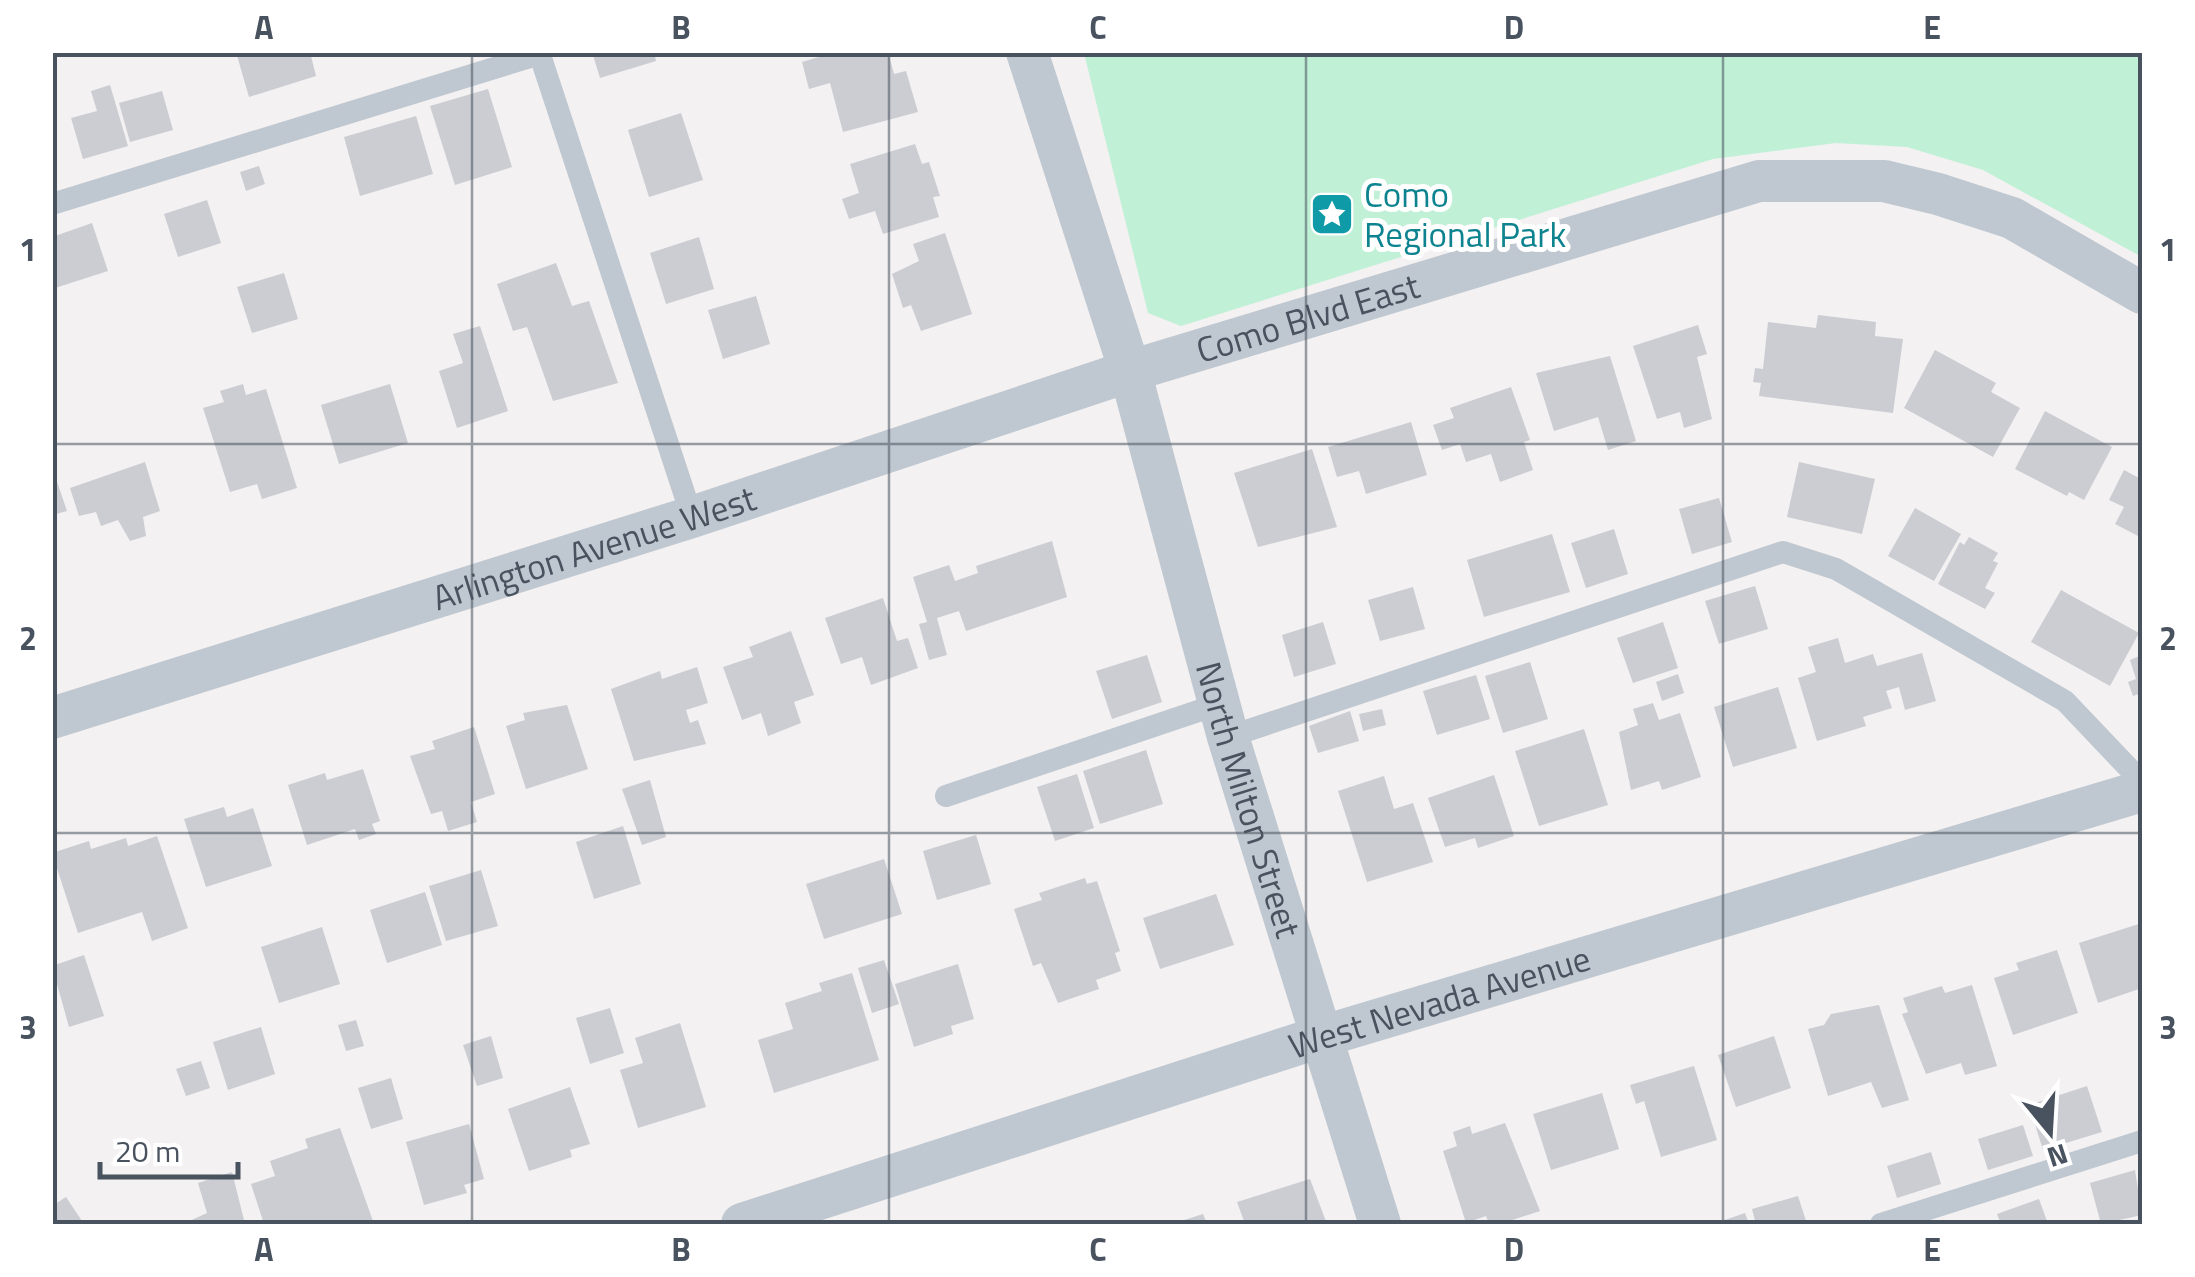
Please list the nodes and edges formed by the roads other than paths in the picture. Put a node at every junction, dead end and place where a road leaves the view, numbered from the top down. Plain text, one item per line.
1 (1028, 52) edge
2 (539, 53) edge
3 (52, 204) edge
4 (2142, 292) edge
5 (1130, 371) junction
6 (692, 517) junction
7 (52, 718) edge
8 (1223, 720) junction
9 (2142, 782) edge
10 (2142, 791) edge
11 (946, 796) dead end
12 (1320, 1036) junction
13 (2142, 1141) edge
14 (742, 1224) edge
15 (1380, 1224) edge
16 (1881, 1224) edge

1 - 5 street
2 - 3 lane
2 - 6 lane
4 - 5 street, Como Blvd East
5 - 6 street, Arlington Avenue West
5 - 8 street, North Milton Street
6 - 7 street, Arlington Avenue West
8 - 9 lane
8 - 11 lane
8 - 12 street, North Milton Street
10 - 12 street, West Nevada Avenue
12 - 14 street, West Nevada Avenue
12 - 15 street, North Milton Street
13 - 16 lane

